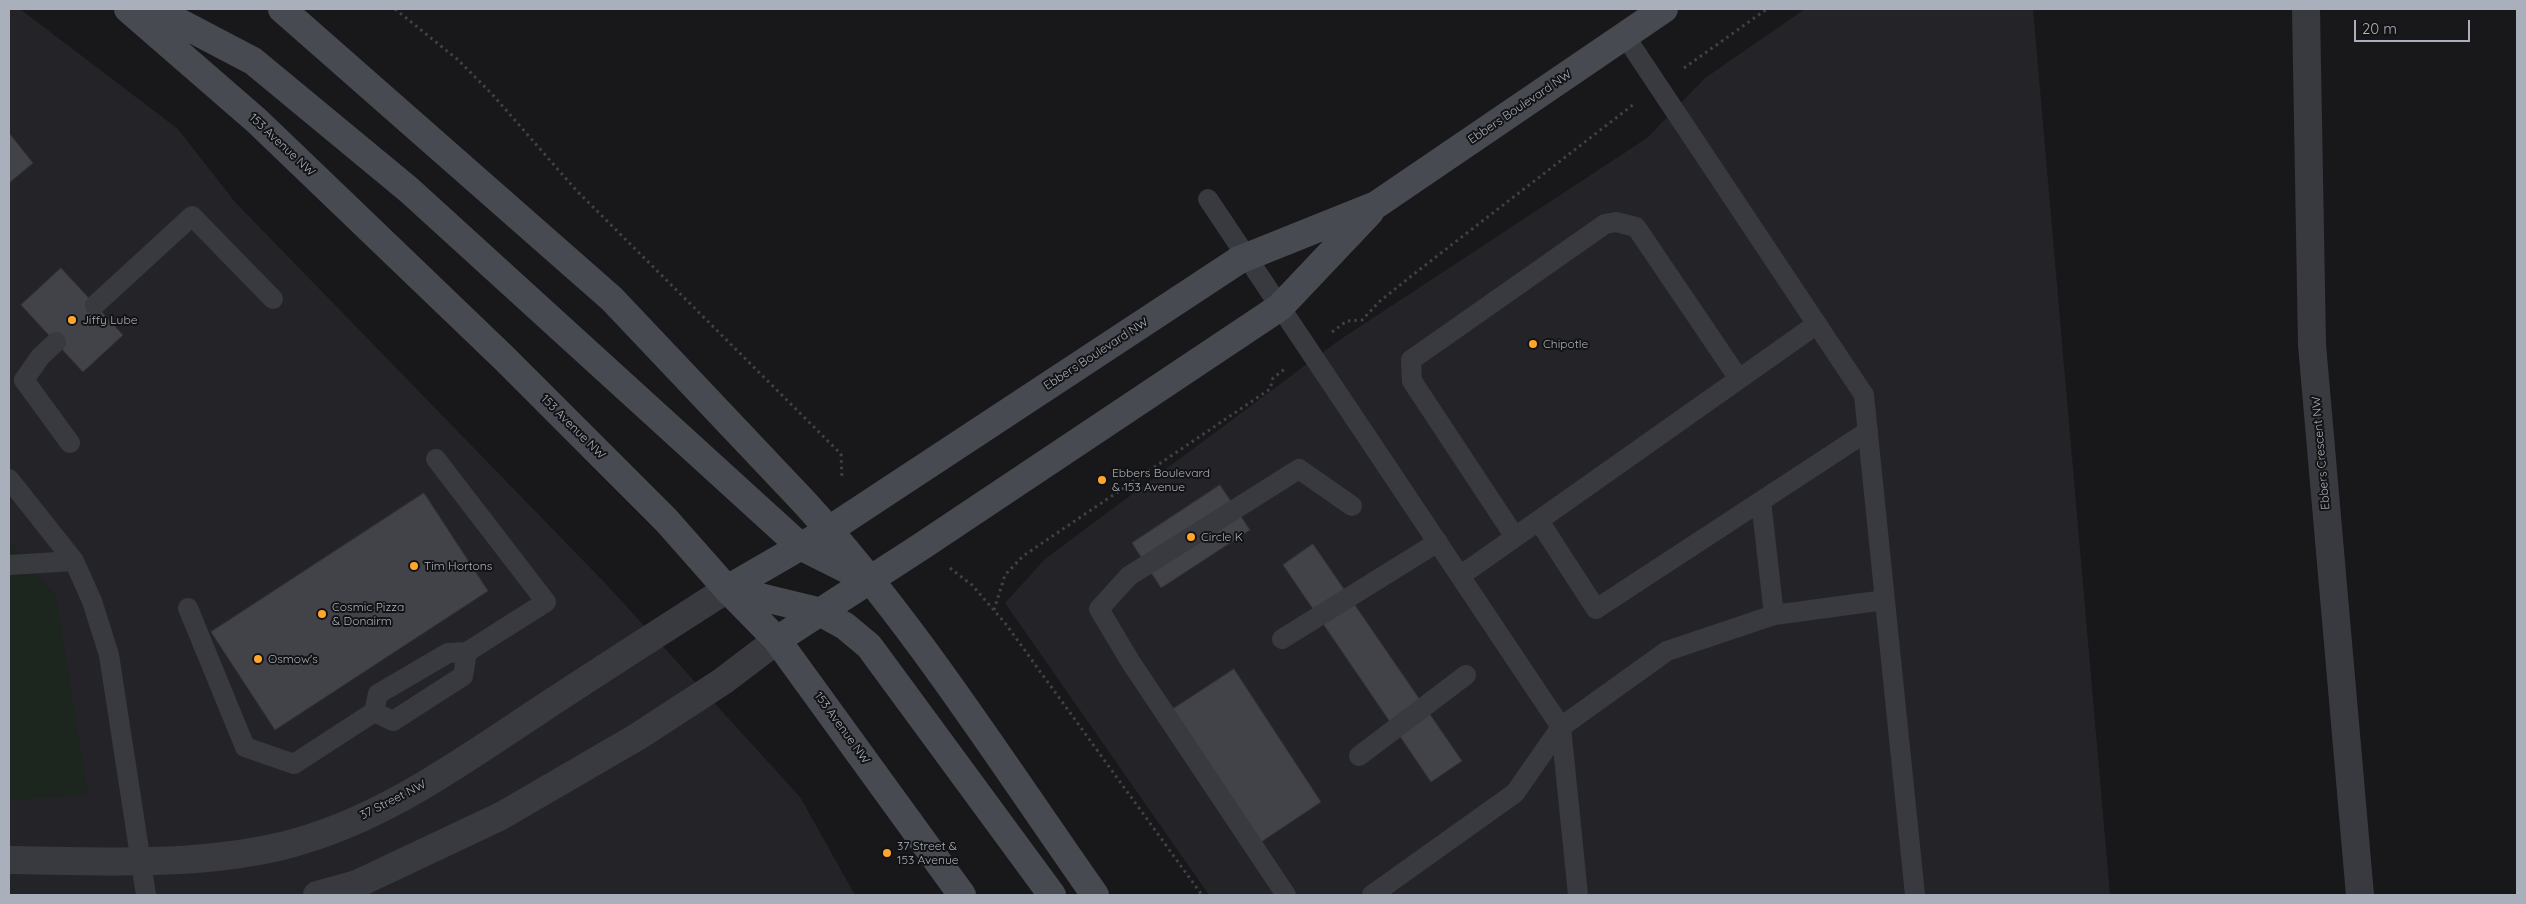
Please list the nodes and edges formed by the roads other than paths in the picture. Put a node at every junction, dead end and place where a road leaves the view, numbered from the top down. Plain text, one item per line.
1 (128, 9) edge
2 (154, 9) edge
3 (282, 9) edge
4 (1664, 9) edge
5 (2306, 9) edge
6 (1625, 36) junction
7 (1208, 198) dead end
8 (1376, 205) junction
9 (1248, 258) junction
10 (273, 300) dead end
11 (95, 305) dead end
12 (1280, 307) junction
13 (1817, 324) junction
14 (56, 342) dead end
15 (1739, 379) junction
16 (1868, 431) junction
17 (70, 443) dead end
18 (436, 459) dead end
19 (9, 479) edge
20 (1761, 501) junction
21 (1352, 506) dead end
22 (1539, 521) junction
23 (829, 530) junction
24 (1515, 537) junction
25 (1438, 542) junction
26 (800, 546) junction
27 (74, 561) junction
28 (9, 565) edge
29 (1460, 576) junction
30 (869, 581) junction
31 (727, 589) junction
32 (1885, 600) junction
33 (188, 608) dead end
34 (818, 612) junction
35 (1774, 615) junction
36 (1282, 638) dead end
37 (777, 640) junction
38 (467, 652) junction
39 (1466, 675) dead end
40 (374, 712) junction
41 (1561, 727) junction
42 (1359, 756) dead end
43 (9, 860) edge
44 (142, 862) junction
45 (146, 895) edge
46 (317, 895) edge
47 (962, 895) edge
48 (1052, 895) edge
49 (1095, 895) edge
50 (1286, 895) edge
51 (1372, 895) edge
52 (1578, 895) edge
53 (1915, 895) edge
54 (2360, 895) edge

1 - 31 main road, 153 Avenue NW
2 - 26 main road
3 - 23 main road
4 - 6 main road, Ebbers Boulevard NW
5 - 54 street, Ebbers Crescent NW
6 - 8 main road, Ebbers Boulevard NW
6 - 13 lane
7 - 9 lane
8 - 9 main road, Ebbers Boulevard NW
8 - 12 main road, Ebbers Boulevard NW
9 - 12 lane
9 - 23 main road, Ebbers Boulevard NW
10 - 11 lane
12 - 25 lane
12 - 30 main road, Ebbers Boulevard NW
13 - 15 lane
13 - 16 lane
14 - 17 lane
15 - 22 lane
15 - 24 lane
16 - 20 lane
16 - 32 lane
18 - 38 lane
19 - 27 lane
20 - 22 lane
20 - 35 lane
21 - 50 lane
22 - 24 lane
23 - 26 main road, Ebbers Boulevard NW
23 - 30 main road
24 - 29 lane
25 - 29 lane
25 - 36 lane
26 - 30 main road
26 - 31 main road, Ebbers Boulevard NW
27 - 28 lane
27 - 44 lane
29 - 41 lane
30 - 34 main road, Ebbers Boulevard NW
30 - 49 main road
31 - 34 main road
31 - 37 main road, 153 Avenue NW
31 - 44 street, 37 Street NW
32 - 35 lane
32 - 53 lane
33 - 40 lane
34 - 37 main road, Ebbers Boulevard NW
34 - 48 main road
35 - 41 lane
37 - 46 street
37 - 47 main road, 153 Avenue NW
38 - 40 lane
38 - 40 lane
39 - 42 lane
41 - 51 lane
41 - 52 lane
43 - 44 street, 37 Street NW
44 - 45 lane

